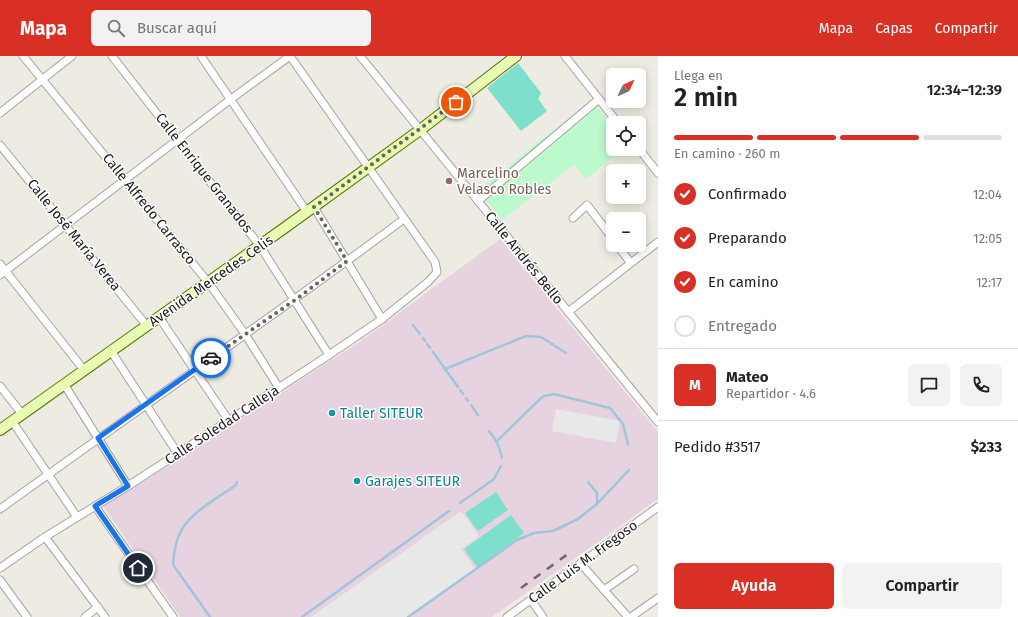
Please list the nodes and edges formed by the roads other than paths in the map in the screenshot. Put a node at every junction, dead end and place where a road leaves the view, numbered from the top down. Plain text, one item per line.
1 (23, 56) edge
2 (72, 56) edge
3 (112, 56) edge
4 (200, 56) edge
5 (290, 56) edge
6 (360, 56) edge
7 (516, 56) edge
8 (565, 56) edge
9 (42, 79) junction
10 (599, 99) junction
11 (231, 100) junction
12 (0, 113) edge
13 (612, 116) edge
14 (420, 130) junction
15 (178, 140) junction
16 (0, 145) edge
17 (645, 156) edge
18 (368, 167) junction
19 (658, 173) edge
20 (125, 180) junction
21 (478, 201) junction
22 (310, 210) junction
23 (573, 218) dead end
24 (404, 219) junction
25 (66, 226) junction
26 (606, 230) edge
27 (658, 242) edge
28 (260, 246) junction
29 (622, 252) edge
30 (347, 261) junction
31 (630, 262) junction
32 (0, 264) edge
33 (3, 273) edge
34 (208, 282) junction
35 (295, 300) junction
36 (568, 312) junction
37 (159, 317) junction
38 (382, 318) junction
39 (147, 326) junction
40 (245, 334) junction
41 (112, 351) junction
42 (329, 355) junction
43 (84, 370) junction
44 (195, 370) junction
45 (64, 384) junction
46 (0, 386) edge
47 (279, 388) junction
48 (146, 404) junction
49 (22, 414) junction
50 (12, 421) junction
51 (229, 421) junction
52 (658, 422) edge
53 (0, 430) edge
54 (98, 438) junction
55 (178, 454) junction
56 (48, 475) junction
57 (128, 486) junction
58 (95, 506) junction
59 (658, 507) edge
60 (0, 509) edge
61 (77, 517) junction
62 (45, 537) junction
63 (581, 564) junction
64 (0, 568) edge
65 (634, 569) dead end
66 (0, 580) edge
67 (604, 590) junction
68 (658, 598) edge
69 (531, 600) junction
70 (98, 608) junction
71 (27, 617) edge
72 (85, 617) edge
73 (105, 617) edge
74 (173, 617) edge
75 (507, 617) edge
76 (543, 617) edge
77 (630, 617) edge

1 - 9 street, Calle Alfredo Carrasco
2 - 9 street
3 - 15 street, Calle Enrique Granados
4 - 11 street
5 - 11 street
5 - 18 street
6 - 14 street, Calle Andrés Bello
7 - 14 main road, Avenida Mercedes Celis
8 - 10 street
9 - 12 street
9 - 20 street, Calle Alfredo Carrasco
10 - 13 street
10 - 21 street
11 - 15 street
11 - 22 street
14 - 18 main road, Avenida Mercedes Celis
14 - 21 street, Calle Andrés Bello
15 - 20 street
15 - 28 street, Calle Enrique Granados
16 - 25 street, Calle José María Verea
17 - 19 street
18 - 22 main road, Avenida Mercedes Celis
18 - 24 street
20 - 25 street
20 - 34 street, Calle Alfredo Carrasco
21 - 36 street, Calle Andrés Bello
22 - 28 main road, Avenida Mercedes Celis
22 - 30 street
23 - 26 street
24 - 30 street
24 - 38 street, Calle Soledad Calleja
25 - 33 street
25 - 39 street, Calle José María Verea
27 - 31 street
28 - 34 main road, Avenida Mercedes Celis
28 - 35 street, Calle Enrique Granados
29 - 31 street
30 - 35 street
30 - 38 street
31 - 36 street
32 - 33 street
33 - 43 street
34 - 37 main road, Avenida Mercedes Celis
34 - 40 street, Calle Alfredo Carrasco
35 - 40 street
35 - 42 street, Calle Enrique Granados
36 - 52 street, Calle Andrés Bello
37 - 39 main road, Avenida Mercedes Celis
37 - 44 street
38 - 42 street, Calle Soledad Calleja
39 - 41 main road, Avenida Mercedes Celis
40 - 44 street
40 - 47 street, Calle Alfredo Carrasco
41 - 43 main road, Avenida Mercedes Celis
41 - 48 street
42 - 47 street, Calle Soledad Calleja
43 - 45 main road, Avenida Mercedes Celis
44 - 48 street
44 - 51 street
45 - 49 main road, Avenida Mercedes Celis
45 - 54 street
46 - 49 street
47 - 51 street, Calle Soledad Calleja
48 - 54 street
48 - 55 street
49 - 50 main road, Avenida Mercedes Celis
50 - 53 main road, Avenida Mercedes Celis
50 - 56 street
51 - 55 street, Calle Soledad Calleja
54 - 56 street
54 - 57 street
55 - 57 street, Calle Soledad Calleja
56 - 60 street
56 - 61 street
57 - 58 street, Calle Soledad Calleja
58 - 61 street, Calle Soledad Calleja
58 - 74 street
59 - 63 street, Calle Luis M. Fregoso
61 - 62 street, Calle Soledad Calleja
62 - 64 street, Calle Soledad Calleja
62 - 70 street
63 - 67 street
63 - 69 street, Calle Luis M. Fregoso
65 - 67 street
66 - 71 street
67 - 77 street
68 - 77 street
69 - 75 street, Calle Luis M. Fregoso
69 - 76 street
70 - 72 street
70 - 73 street

